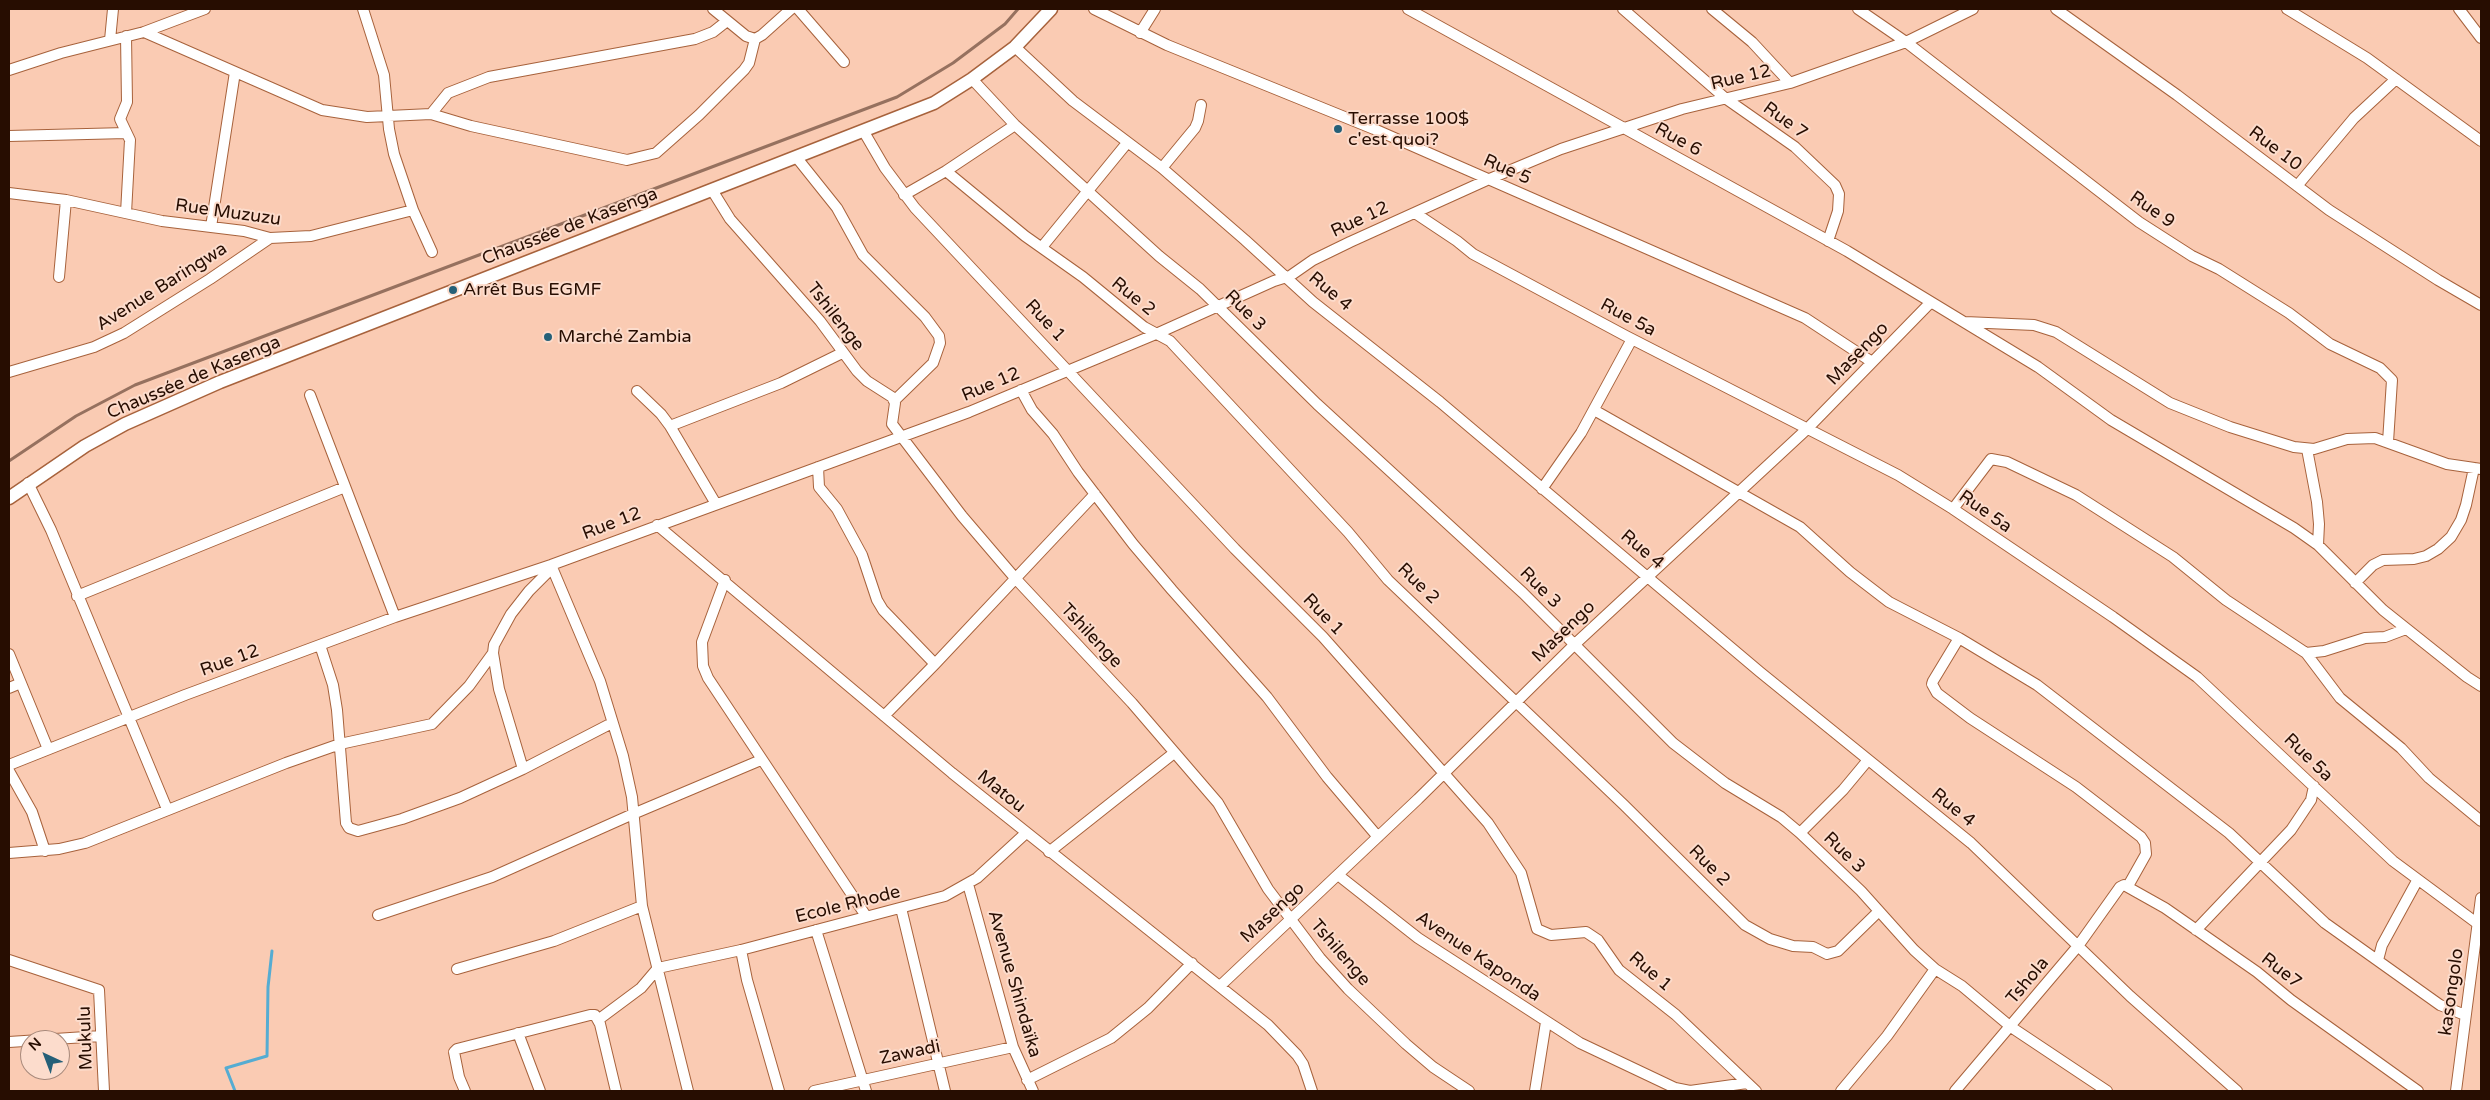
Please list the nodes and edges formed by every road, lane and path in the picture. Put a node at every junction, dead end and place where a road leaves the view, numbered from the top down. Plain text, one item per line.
1 (114, 9) edge
2 (205, 9) edge
3 (363, 9) edge
4 (713, 9) edge
5 (791, 9) edge
6 (798, 9) edge
7 (1051, 9) edge
8 (1094, 9) edge
9 (1155, 9) edge
10 (1408, 9) edge
11 (1623, 9) edge
12 (1712, 9) edge
13 (1858, 9) edge
14 (1973, 9) edge
15 (2056, 9) edge
16 (2287, 9) edge
17 (2459, 9) edge
18 (727, 21) junction
19 (144, 32) junction
20 (1140, 33) junction
21 (126, 36) junction
22 (2481, 38) edge
23 (110, 40) junction
24 (755, 40) junction
25 (1906, 42) junction
26 (1015, 47) junction
27 (844, 62) dead end
28 (9, 70) edge
29 (235, 72) junction
30 (972, 79) junction
31 (2396, 79) junction
32 (1790, 83) junction
33 (1725, 98) junction
34 (1201, 105) dead end
35 (390, 114) junction
36 (430, 114) junction
37 (1015, 125) junction
38 (1623, 128) junction
39 (864, 132) junction
40 (126, 133) junction
41 (9, 136) edge
42 (2481, 141) edge
43 (1127, 143) junction
44 (797, 158) junction
45 (1162, 168) junction
46 (946, 171) junction
47 (1487, 180) junction
48 (2297, 186) junction
49 (1088, 189) junction
50 (712, 190) junction
51 (9, 193) edge
52 (904, 195) junction
53 (66, 200) junction
54 (413, 210) junction
55 (126, 213) junction
56 (1415, 213) junction
57 (211, 228) junction
58 (270, 238) junction
59 (1828, 241) junction
60 (1042, 247) junction
61 (432, 252) dead end
62 (59, 277) dead end
63 (1287, 277) junction
64 (1931, 302) junction
65 (2481, 305) edge
66 (1217, 306) junction
67 (1964, 322) junction
68 (1156, 334) junction
69 (1632, 339) junction
70 (842, 353) junction
71 (1872, 362) junction
72 (1069, 370) junction
73 (9, 372) edge
74 (1021, 390) junction
75 (637, 391) dead end
76 (310, 395) dead end
77 (894, 401) junction
78 (1594, 410) junction
79 (670, 426) junction
80 (1807, 429) junction
81 (901, 438) junction
82 (2388, 442) junction
83 (2307, 449) junction
84 (818, 467) junction
85 (2478, 468) edge
86 (28, 483) junction
87 (346, 488) junction
88 (1542, 489) junction
89 (1095, 494) junction
90 (1738, 494) junction
91 (9, 498) edge
92 (716, 504) junction
93 (1953, 509) junction
94 (657, 525) junction
95 (2318, 546) junction
96 (551, 567) junction
97 (1648, 576) junction
98 (1015, 578) junction
99 (725, 580) junction
100 (2355, 583) junction
101 (77, 596) junction
102 (395, 617) junction
103 (2406, 629) junction
104 (1959, 638) junction
105 (320, 645) junction
106 (1574, 645) junction
107 (493, 653) junction
108 (9, 654) edge
109 (2306, 654) junction
110 (935, 664) junction
111 (21, 683) junction
112 (2481, 686) edge
113 (9, 688) edge
114 (1516, 701) junction
115 (884, 716) junction
116 (129, 717) junction
117 (612, 723) junction
118 (340, 744) junction
119 (48, 749) junction
120 (1174, 753) junction
121 (761, 760) junction
122 (1868, 760) junction
123 (9, 765) edge
124 (523, 769) junction
125 (9, 771) edge
126 (1443, 774) junction
127 (2314, 786) junction
128 (167, 809) junction
129 (633, 814) junction
130 (2481, 821) edge
131 (1026, 833) junction
132 (1800, 833) junction
133 (1378, 836) junction
134 (45, 851) junction
135 (1050, 852) junction
136 (9, 853) edge
137 (2262, 862) junction
138 (1338, 875) junction
139 (2417, 881) junction
140 (968, 884) junction
141 (2124, 887) junction
142 (2481, 898) edge
143 (642, 906) junction
144 (901, 908) junction
145 (1879, 911) junction
146 (378, 915) dead end
147 (866, 916) junction
148 (1289, 920) junction
149 (2478, 924) junction
150 (816, 930) junction
151 (2196, 930) junction
152 (2078, 946) junction
153 (742, 950) junction
154 (9, 960) edge
155 (2378, 960) junction
156 (1192, 964) junction
157 (658, 968) junction
158 (1936, 969) junction
159 (457, 970) dead end
160 (1220, 986) junction
161 (2465, 1015) junction
162 (598, 1020) junction
163 (1546, 1022) junction
164 (2012, 1027) junction
165 (518, 1033) junction
166 (101, 1036) junction
167 (9, 1042) edge
168 (1012, 1047) junction
169 (940, 1063) junction
170 (863, 1080) junction
171 (1026, 1080) junction
172 (1747, 1083) junction
173 (104, 1091) edge
174 (465, 1091) edge
175 (540, 1091) edge
176 (616, 1091) edge
177 (688, 1091) edge
178 (779, 1091) edge
179 (814, 1091) edge
180 (866, 1091) edge
181 (945, 1091) edge
182 (1033, 1091) edge
183 (1312, 1091) edge
184 (1469, 1091) edge
185 (1535, 1091) edge
186 (1756, 1091) edge
187 (1841, 1091) edge
188 (1955, 1091) edge
189 (2107, 1091) edge
190 (2237, 1091) edge
191 (2418, 1091) edge
192 (2456, 1091) edge

1 - 23 street
2 - 19 street
3 - 35 street
4 - 18 street
5 - 24 street
6 - 27 street
7 - 26 main road, Chaussée de Kasenga
8 - 20 street, Rue 5
9 - 20 street
10 - 38 street, Rue 6
11 - 33 street, Rue 7
12 - 32 street
13 - 25 street, Rue 9
14 - 25 street, Rue 12
15 - 48 street, Rue 10
16 - 31 street
17 - 22 street
18 - 24 street
18 - 36 street
19 - 21 street
19 - 29 street
20 - 47 street, Rue 5
21 - 23 street
21 - 40 street
23 - 28 street
24 - 36 street
25 - 32 street, Rue 12
25 - 82 street, Rue 9
26 - 30 main road, Chaussée de Kasenga
26 - 43 street, Rue 4
29 - 35 street
29 - 57 street
30 - 37 street, Rue 3
30 - 39 main road, Chaussée de Kasenga
31 - 42 street
31 - 48 street
32 - 33 street, Rue 12
33 - 38 street, Rue 12
33 - 59 street, Rue 7
34 - 45 street
35 - 36 street
35 - 54 street
37 - 46 street
37 - 49 street, Rue 3
38 - 47 street, Rue 12
38 - 59 street, Rue 6
39 - 44 main road, Chaussée de Kasenga
39 - 52 street, Rue 1
40 - 41 street
40 - 55 street
43 - 45 street, Rue 4
43 - 49 street
44 - 50 main road, Chaussée de Kasenga
44 - 77 street
45 - 63 street, Rue 4
46 - 52 street
46 - 60 street, Rue 2
47 - 56 street, Rue 12
47 - 71 street, Rue 5
48 - 65 street, Rue 10
49 - 60 street
49 - 66 street, Rue 3
50 - 70 street, Tshilenge
50 - 86 main road, Chaussée de Kasenga
51 - 53 street, Rue Muzuzu
52 - 72 street, Rue 1
53 - 55 street, Rue Muzuzu
53 - 62 street
54 - 58 street, Rue Muzuzu
54 - 61 street
55 - 57 street, Rue Muzuzu
56 - 63 street, Rue 12
56 - 69 street, Rue 5a
57 - 58 street, Rue Muzuzu
58 - 73 street, Avenue Baringwa
59 - 64 street, Rue 6
60 - 68 street, Rue 2
63 - 66 street, Rue 12
63 - 88 street, Rue 4
64 - 67 street, Rue 6
64 - 71 street, Masengo
66 - 68 street, Rue 12
66 - 106 street, Rue 3
67 - 83 street
67 - 95 street, Rue 6
68 - 72 street, Rue 12
68 - 114 street, Rue 2
69 - 78 street
69 - 80 street, Rue 5a
70 - 77 street, Tshilenge
70 - 79 street
71 - 80 street, Masengo
72 - 74 street, Rue 12
72 - 126 street, Rue 1
74 - 81 street, Rue 12
74 - 89 street
75 - 79 street
76 - 87 street
77 - 81 street, Tshilenge
78 - 88 street
78 - 90 street
79 - 92 street
80 - 90 street, Masengo
80 - 93 street, Rue 5a
81 - 84 street, Rue 12
81 - 98 street, Tshilenge
82 - 83 street
82 - 85 street
83 - 95 street
84 - 92 street, Rue 12
84 - 110 street
85 - 100 street
86 - 91 main road, Chaussée de Kasenga
86 - 101 street
87 - 101 street
87 - 102 street
88 - 97 street, Rue 4
89 - 98 street
89 - 133 street
90 - 97 street, Masengo
90 - 104 street
92 - 94 street, Rue 12
93 - 109 street
93 - 127 street, Rue 5a
94 - 96 street, Rue 12
94 - 99 street, Matou
95 - 100 street, Rue 6
96 - 102 street, Rue 12
96 - 107 street
96 - 117 street
97 - 106 street, Masengo
97 - 122 street, Rue 4
98 - 110 street
98 - 120 street, Tshilenge
99 - 115 street, Matou
99 - 121 street
100 - 103 street, Rue 6
101 - 116 street
102 - 105 street, Rue 12
103 - 109 street
103 - 112 street, Rue 6
104 - 137 street
104 - 141 street, Tshola
105 - 116 street, Rue 12
105 - 118 street
106 - 114 street, Masengo
106 - 132 street, Rue 3
107 - 118 street
107 - 124 street
108 - 111 street
109 - 130 street
110 - 115 street
111 - 113 street
111 - 119 street
114 - 126 street, Masengo
114 - 145 street, Rue 2
115 - 131 street, Matou
116 - 119 street, Rue 12
116 - 128 street
117 - 124 street
117 - 129 street
118 - 124 street
118 - 128 street
119 - 123 street, Rue 12
120 - 135 street
120 - 148 street, Tshilenge
121 - 129 street
121 - 147 street
122 - 132 street
122 - 152 street, Rue 4
125 - 134 street
126 - 133 street, Masengo
126 - 172 street, Rue 1
127 - 137 street
127 - 139 street, Rue 5a
128 - 134 street
129 - 143 street
129 - 146 street
131 - 135 street, Matou
131 - 140 street, Ecole Rhode
132 - 145 street, Rue 3
133 - 138 street, Masengo
134 - 136 street
135 - 156 street, Matou
137 - 151 street
137 - 155 street
138 - 148 street, Masengo
138 - 163 street, Avenue Kaponda
139 - 149 street, Rue 5a
139 - 155 street
140 - 144 street, Ecole Rhode
140 - 168 street, Avenue Shindaïka
141 - 151 street, Rue7
141 - 152 street, Tshola
142 - 149 street, kasongolo
143 - 157 street
143 - 159 street
144 - 147 street, Ecole Rhode
144 - 169 street
145 - 158 street, Rue 3
147 - 150 street, Ecole Rhode
148 - 160 street, Masengo
148 - 184 street, Tshilenge
149 - 161 street, kasongolo
150 - 153 street, Ecole Rhode
150 - 170 street
151 - 191 street, Rue7
152 - 164 street, Tshola
152 - 190 street, Rue 4
153 - 157 street, Ecole Rhode
153 - 178 street
154 - 166 street, Mukulu
155 - 161 street
156 - 160 street, Matou
156 - 171 street
157 - 162 street
157 - 177 street
158 - 164 street, Rue 3
158 - 187 street
160 - 183 street, Matou
161 - 192 street, kasongolo
162 - 165 street
162 - 176 street
163 - 172 street
163 - 185 street, Avenue Kaponda
164 - 188 street, Tshola
164 - 189 street, Rue 3
165 - 174 street
165 - 175 street
166 - 167 street
166 - 173 street, Mukulu
168 - 169 street, Zawadi
168 - 171 street, Avenue Shindaïka
169 - 170 street, Zawadi
169 - 181 street
170 - 179 street, Zawadi
170 - 180 street
171 - 182 street, Avenue Shindaïka
172 - 186 street, Rue 1

